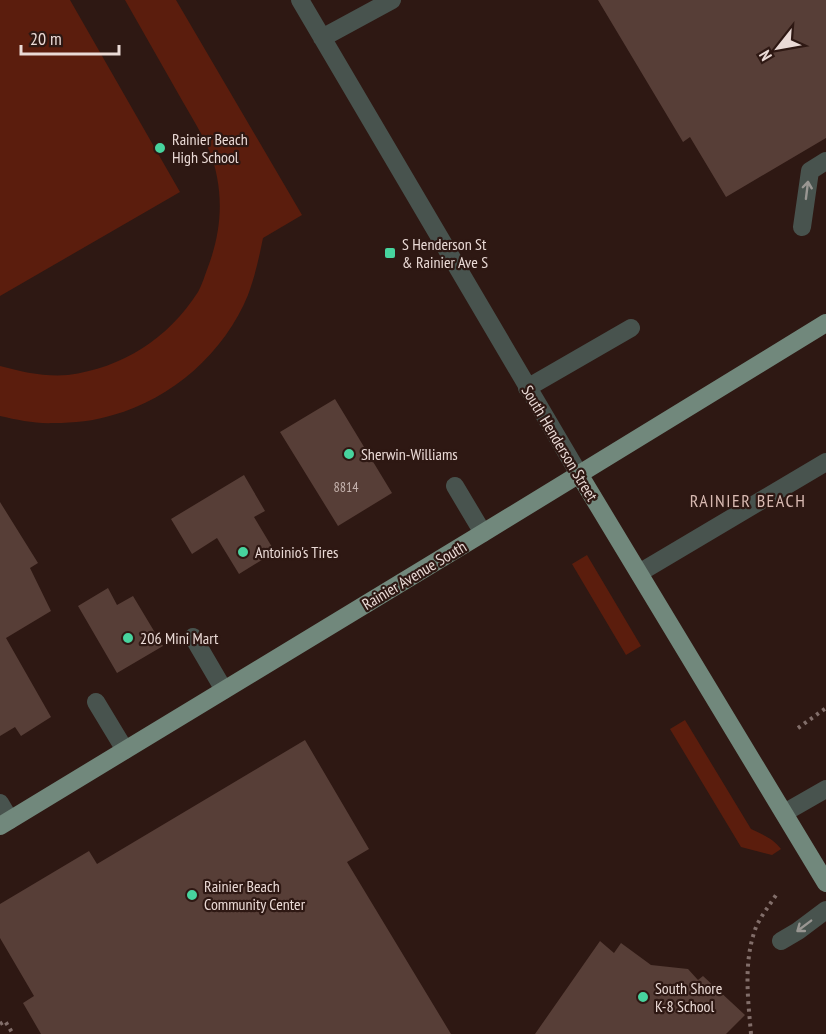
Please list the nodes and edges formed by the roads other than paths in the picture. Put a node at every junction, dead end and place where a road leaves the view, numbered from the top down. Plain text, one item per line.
1 (300, 0) edge
2 (392, 0) edge
3 (322, 38) junction
4 (826, 161) edge
5 (802, 227) dead end
6 (826, 323) edge
7 (631, 328) dead end
8 (527, 388) junction
9 (826, 462) edge
10 (579, 474) junction
11 (455, 486) dead end
12 (483, 533) junction
13 (639, 573) junction
14 (193, 637) dead end
15 (224, 690) junction
16 (96, 702) dead end
17 (125, 750) junction
18 (826, 789) edge
19 (0, 803) edge
20 (784, 813) junction
21 (5, 823) edge
22 (826, 883) edge
23 (826, 910) edge
24 (781, 941) dead end

1 - 3 street, South Henderson Street
2 - 3 street
3 - 8 street, South Henderson Street
5 -> 4 street
6 - 10 main road, Rainier Avenue South
7 - 8 street
8 - 10 street, South Henderson Street
9 - 13 street
10 - 12 main road, Rainier Avenue South
10 - 13 main road, South Henderson Street
11 - 12 street
12 - 15 main road, Rainier Avenue South
13 - 20 main road, South Henderson Street
14 - 15 street
15 - 17 main road, Rainier Avenue South
16 - 17 street
17 - 21 main road, Rainier Avenue South
18 - 20 street
19 - 21 street
20 - 22 main road, South Henderson Street
23 -> 24 street

